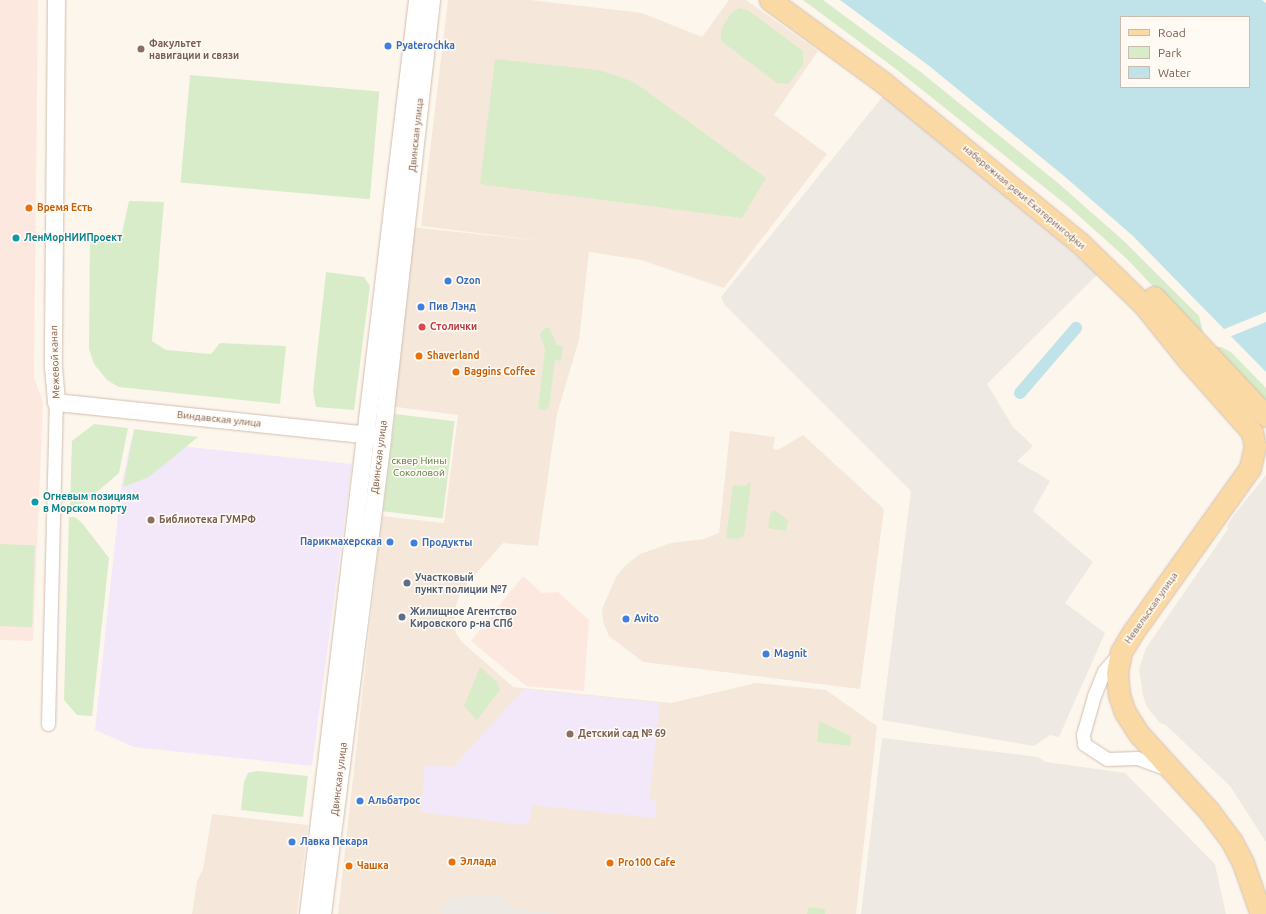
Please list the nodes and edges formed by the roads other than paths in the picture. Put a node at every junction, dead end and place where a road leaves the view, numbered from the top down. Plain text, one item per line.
1 (56, 0) edge
2 (417, 0) edge
3 (431, 0) edge
4 (770, 0) edge
5 (791, 0) edge
6 (56, 402) junction
7 (1266, 416) edge
8 (1248, 426) joint
9 (374, 436) junction
10 (1258, 462) edge
11 (1121, 652) junction
12 (48, 724) dead end
13 (1172, 771) junction
14 (1259, 912) edge
15 (308, 914) edge
16 (322, 914) edge

1 - 6 street, Межевой канал
2 - 9 street, Двинская улица
3 - 9 street, Двинская улица
4 - 8 main road, набережная реки Екатерингофки
5 - 7 main road, набережная реки Екатерингофки
6 - 9 street, Виндавская улица
6 - 12 street, Межевой канал
8 - 10 main road, Невельская улица
9 - 15 street, Двинская улица
9 - 16 street, Двинская улица
10 - 11 main road, Невельская улица
11 - 13 main road, Невельская улица
11 - 13 street
13 - 14 main road, Невельская улица

